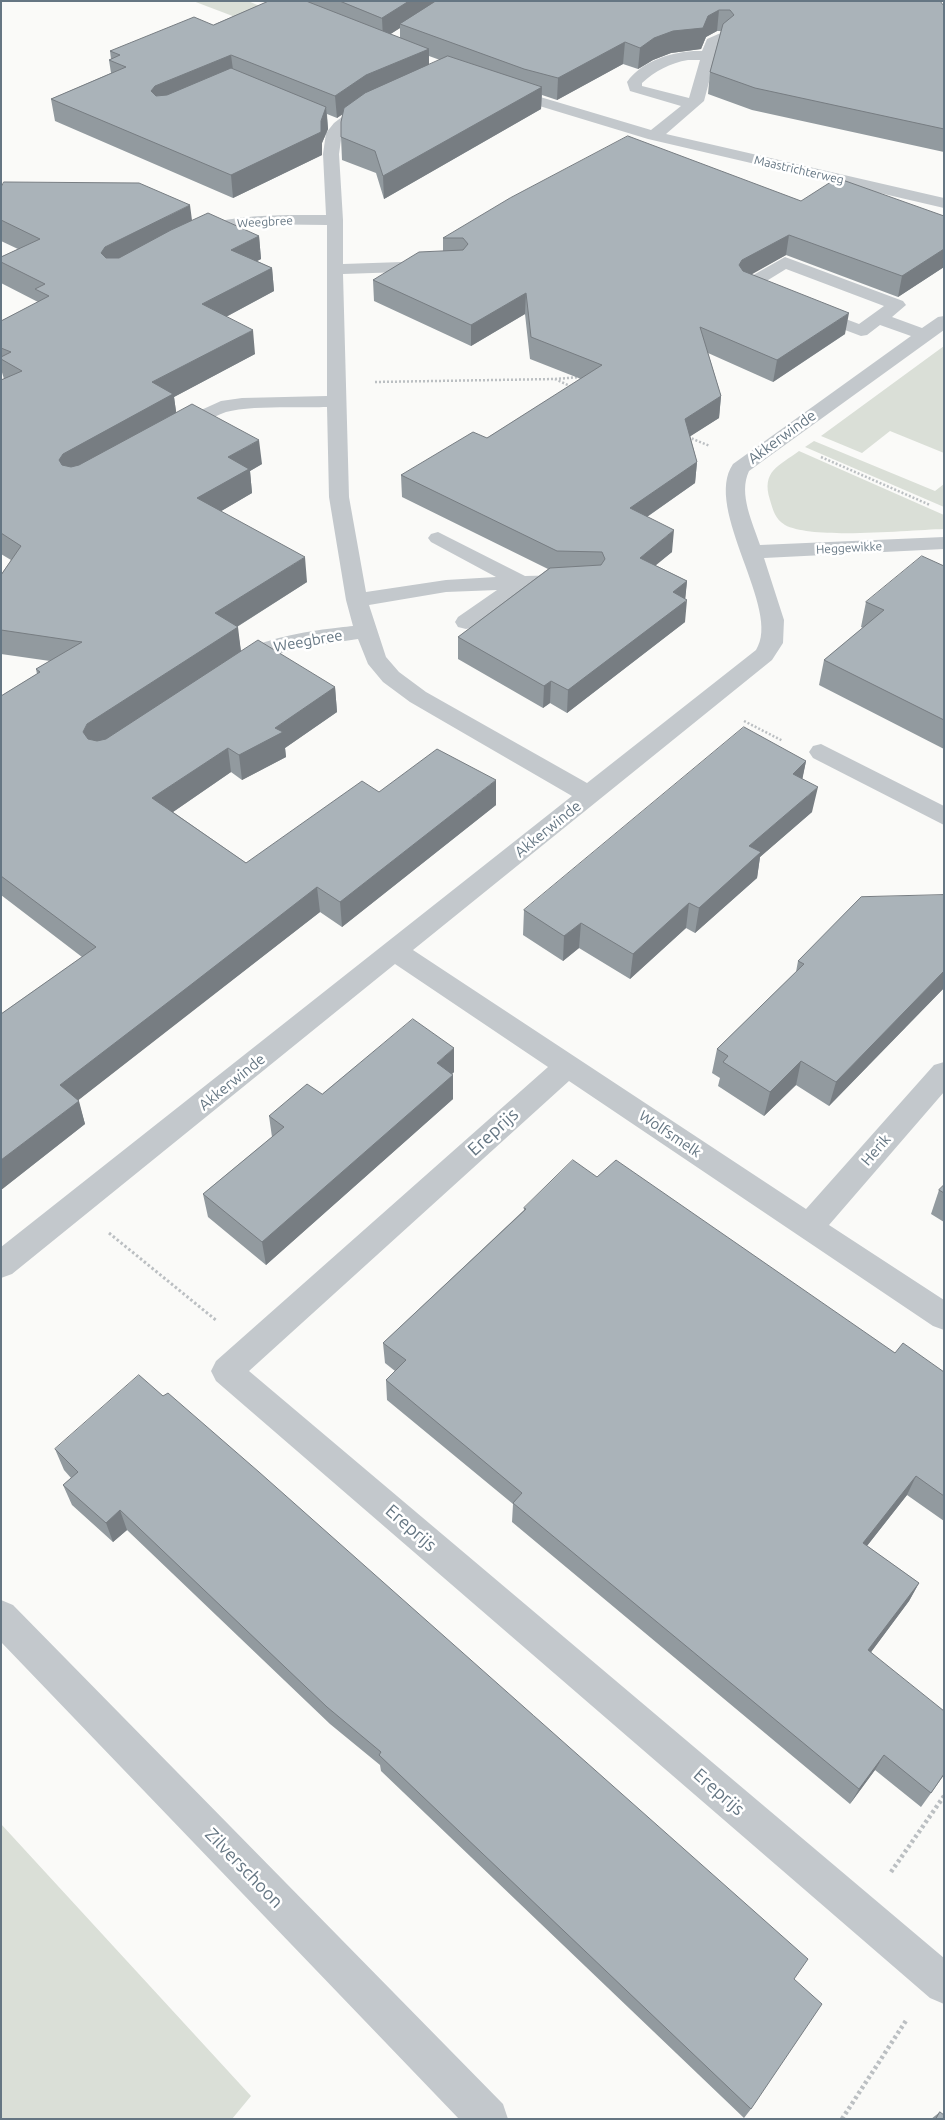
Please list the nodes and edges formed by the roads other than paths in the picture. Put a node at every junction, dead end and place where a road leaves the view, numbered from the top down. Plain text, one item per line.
1 (723, 36) edge
2 (709, 56) junction
3 (488, 86) edge
4 (388, 97) edge
5 (693, 104) junction
6 (322, 118) edge
7 (339, 126) junction
8 (654, 136) junction
9 (944, 204) edge
10 (335, 220) junction
11 (186, 241) edge
12 (448, 265) edge
13 (334, 269) junction
14 (781, 299) edge
15 (799, 306) edge
16 (878, 318) junction
17 (944, 321) edge
18 (924, 335) junction
19 (336, 392) junction
20 (162, 436) edge
21 (438, 538) dead end
22 (944, 544) edge
23 (753, 552) junction
24 (482, 561) junction
25 (591, 580) edge
26 (522, 583) junction
27 (446, 586) junction
28 (357, 600) junction
29 (466, 622) dead end
30 (366, 631) junction
31 (222, 676) edge
32 (821, 752) road end
33 (589, 795) junction
34 (944, 816) edge
35 (395, 951) junction
36 (568, 1065) junction
37 (944, 1073) edge
38 (808, 1227) junction
39 (1, 1265) edge
40 (944, 1317) edge
41 (1, 1617) edge
42 (939, 1980) edge
43 (488, 2119) edge

1 - 2 street
2 - 5 street
2 - 5 street
3 - 8 street, Maastrichterweg
4 - 7 street
5 - 8 street
6 - 7 street
7 - 10 street
8 - 9 street, Maastrichterweg
10 - 11 street, Weegbree
10 - 13 street
12 - 13 street
13 - 19 street
14 - 16 street
15 - 16 street
16 - 18 street
17 - 18 street, Akkerwinde
18 - 23 street, Akkerwinde
19 - 20 street
19 - 28 street
21 - 24 street
22 - 23 street, Heggewikke
23 - 33 street, Akkerwinde
24 - 26 street
24 - 27 street
25 - 26 street
26 - 27 street
26 - 29 street
27 - 28 street
28 - 30 street
30 - 31 street, Weegbree
30 - 33 street
32 - 34 street
33 - 35 street, Akkerwinde
35 - 36 street, Wolfsmelk
35 - 39 street, Akkerwinde
36 - 38 street, Wolfsmelk
36 - 42 street, Ereprijs
37 - 38 street, Herik
38 - 40 street, Wolfsmelk
41 - 43 street, Zilverschoon

